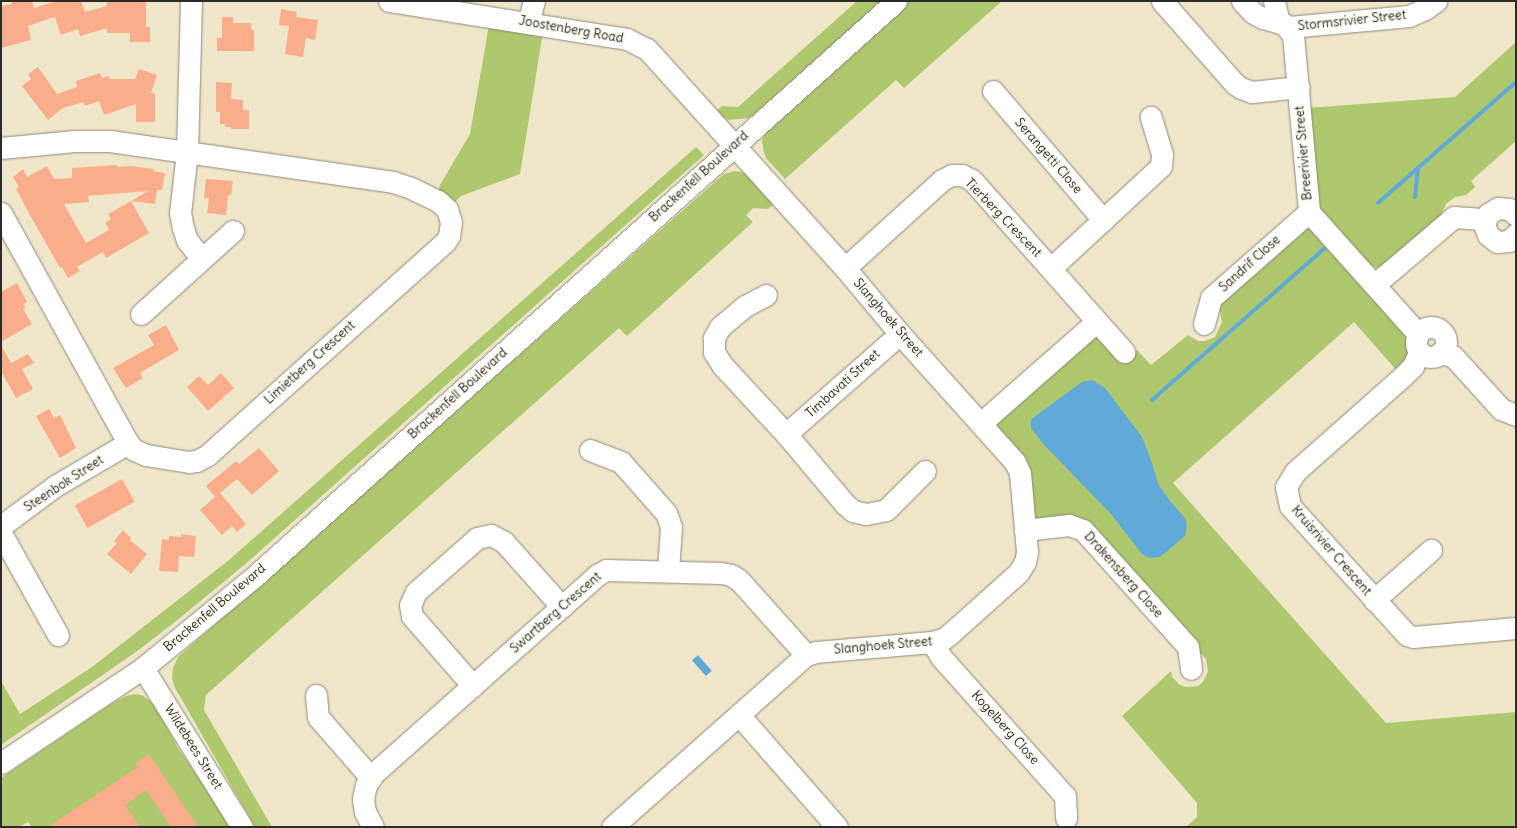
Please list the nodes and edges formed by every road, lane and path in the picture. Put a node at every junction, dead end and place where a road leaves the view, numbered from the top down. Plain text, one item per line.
1 (191, 1) edge
2 (389, 1) edge
3 (534, 1) edge
4 (896, 1) edge
5 (1162, 1) edge
6 (1242, 1) edge
7 (1274, 1) edge
8 (1436, 1) edge
9 (528, 23) junction
10 (1284, 25) junction
11 (1299, 87) junction
12 (992, 91) dead end
13 (1151, 117) dead end
14 (734, 145) junction
15 (1, 148) edge
16 (187, 152) junction
17 (1309, 212) junction
18 (1515, 212) edge
19 (1, 213) edge
20 (801, 218) joint
21 (1486, 219) junction
22 (1103, 220) junction
23 (233, 231) dead end
24 (1515, 237) edge
25 (202, 259) junction
26 (845, 268) junction
27 (1051, 268) junction
28 (1374, 285) junction
29 (766, 296) dead end
30 (141, 314) dead end
31 (1097, 321) junction
32 (1204, 324) dead end
33 (900, 334) junction
34 (1419, 343) junction
35 (1124, 352) dead end
36 (1516, 415) edge
37 (981, 423) junction
38 (786, 434) junction
39 (128, 444) junction
40 (590, 450) dead end
41 (925, 471) dead end
42 (1, 526) edge
43 (1025, 530) junction
44 (1, 534) edge
45 (1431, 550) dead end
46 (668, 571) junction
47 (1374, 600) junction
48 (562, 607) junction
49 (1516, 628) edge
50 (58, 635) dead end
51 (932, 642) junction
52 (806, 655) junction
53 (143, 668) junction
54 (1190, 669) dead end
55 (473, 686) junction
56 (316, 696) dead end
57 (739, 715) junction
58 (1, 763) edge
59 (371, 778) junction
60 (1066, 818) dead end
61 (242, 827) edge
62 (373, 827) edge
63 (612, 827) edge
64 (837, 827) edge

1 - 16 street
2 - 9 street, Joostenberg Road
3 - 9 street
4 - 14 street, Brackenfell Boulevard
5 - 11 street
6 - 10 street
7 - 10 street, Breerivier Street
8 - 10 street, Stormsrivier Street
9 - 14 street, Joostenberg Road
10 - 11 street, Breerivier Street
11 - 17 street, Breerivier Street
12 - 22 street, Serangetti Close
13 - 22 street
14 - 20 street, Joostenberg Road
14 - 53 street, Brackenfell Boulevard
15 - 16 street, Limietberg Crescent
16 - 25 street
16 - 39 street, Limietberg Crescent
17 - 28 street, Breerivier Street
17 - 32 street, Sandrif Close
18 - 21 street
19 - 39 street, Limietberg Crescent
20 - 26 street, Slanghoek Street
21 - 24 street
21 - 28 street
22 - 27 street
23 - 25 street
25 - 30 street
26 - 27 street, Tierberg Crescent
26 - 33 street, Slanghoek Street
27 - 31 street, Tierberg Crescent
28 - 34 street, Breerivier Street
29 - 38 street
31 - 35 street, Tierberg Crescent
31 - 37 street
33 - 37 street, Slanghoek Street
33 - 38 street, Timbavati Street
34 - 36 street
34 - 47 street, Kruisrivier Crescent
37 - 43 street, Slanghoek Street
38 - 41 street
39 - 42 street, Steenbok Street
40 - 46 street
43 - 51 street, Slanghoek Street
43 - 54 street, Drakensberg Close
44 - 50 street
45 - 47 street
46 - 48 street, Swartberg Crescent
46 - 52 street, Swartberg Crescent
47 - 49 street, Kruisrivier Crescent
48 - 55 street, Swartberg Crescent
48 - 55 street
51 - 52 street, Slanghoek Street
51 - 60 street, Kogelberg Close
52 - 57 street
53 - 58 street, Brackenfell Boulevard
53 - 61 street, Wildebees Street
55 - 59 street, Swartberg Crescent
56 - 59 street
57 - 63 street
57 - 64 street
59 - 62 street, Swartberg Crescent

